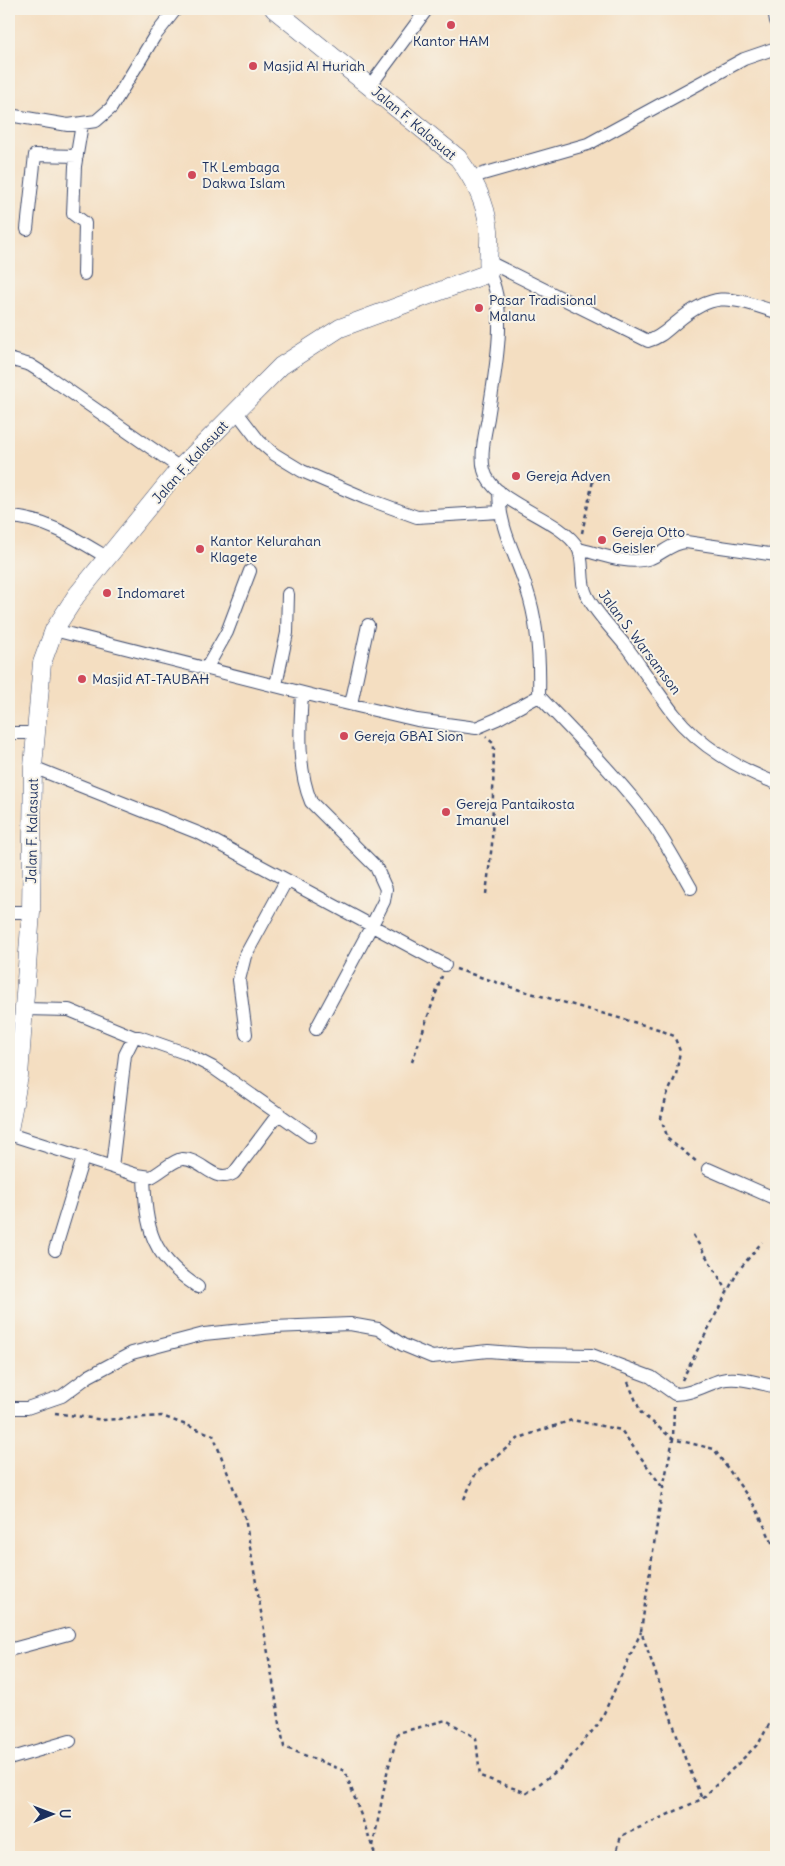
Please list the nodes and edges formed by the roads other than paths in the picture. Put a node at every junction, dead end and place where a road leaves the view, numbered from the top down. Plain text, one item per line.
1 (176, 9) edge
2 (274, 9) edge
3 (427, 9) edge
4 (774, 9) edge
5 (776, 21) edge
6 (776, 48) edge
7 (370, 86) junction
8 (9, 115) edge
9 (82, 124) junction
10 (76, 156) junction
11 (472, 177) junction
12 (27, 229) dead end
13 (488, 267) junction
14 (84, 274) dead end
15 (776, 312) edge
16 (9, 359) edge
17 (236, 411) junction
18 (180, 468) junction
19 (499, 491) junction
20 (499, 512) junction
21 (9, 517) edge
22 (579, 549) junction
23 (776, 555) edge
24 (108, 558) junction
25 (250, 571) dead end
26 (288, 594) dead end
27 (368, 625) dead end
28 (54, 630) junction
29 (206, 669) junction
30 (276, 685) junction
31 (302, 693) junction
32 (539, 696) junction
33 (351, 704) junction
34 (9, 733) edge
35 (36, 733) junction
36 (34, 767) junction
37 (776, 783) edge
38 (286, 881) junction
39 (691, 888) dead end
40 (9, 912) edge
41 (31, 912) junction
42 (372, 925) junction
43 (445, 966) road end
44 (24, 1009) junction
45 (316, 1029) dead end
46 (246, 1034) dead end
47 (134, 1037) junction
48 (14, 1075) edge
49 (279, 1113) junction
50 (9, 1130) edge
51 (9, 1134) edge
52 (310, 1136) dead end
53 (83, 1158) junction
54 (112, 1166) junction
55 (708, 1169) road end
56 (144, 1176) junction
57 (776, 1199) edge
58 (55, 1250) dead end
59 (198, 1287) dead end
60 (776, 1387) edge
61 (9, 1408) edge
62 (68, 1634) dead end
63 (9, 1650) edge
64 (70, 1741) dead end
65 (9, 1759) edge

1 - 9 street
2 - 7 street, Jalan F. Kalasuat
3 - 7 street
4 - 5 street
6 - 11 street
7 - 11 street, Jalan F. Kalasuat
8 - 9 street
9 - 10 street
10 - 12 street
10 - 14 street
11 - 13 street, Jalan F. Kalasuat
13 - 15 street
13 - 17 street, Jalan F. Kalasuat
13 - 19 street
16 - 18 street
17 - 18 street, Jalan F. Kalasuat
17 - 20 street
18 - 24 street, Jalan F. Kalasuat
19 - 20 street
19 - 22 street
20 - 32 street
21 - 24 street
22 - 23 street
22 - 37 street, Jalan S. Warsamson
24 - 28 street, Jalan F. Kalasuat
25 - 29 street
26 - 30 street
27 - 33 street
28 - 29 street
28 - 35 street, Jalan F. Kalasuat
29 - 30 street
30 - 31 street
31 - 33 street
31 - 42 street
32 - 33 street
32 - 39 street
34 - 35 street
35 - 36 street, Jalan F. Kalasuat
36 - 38 street
36 - 41 street, Jalan F. Kalasuat
38 - 42 street
38 - 46 street
40 - 41 street
41 - 44 street, Jalan F. Kalasuat
42 - 43 street
42 - 45 street
44 - 47 street
44 - 48 street, Jalan F. Kalasuat
47 - 49 street
47 - 54 street
48 - 50 street, Jalan F. Kalasuat
49 - 52 street
49 - 56 street
51 - 53 street
53 - 54 street
53 - 58 street
54 - 56 street
55 - 57 street
56 - 59 street
60 - 61 street
62 - 63 street
64 - 65 street

